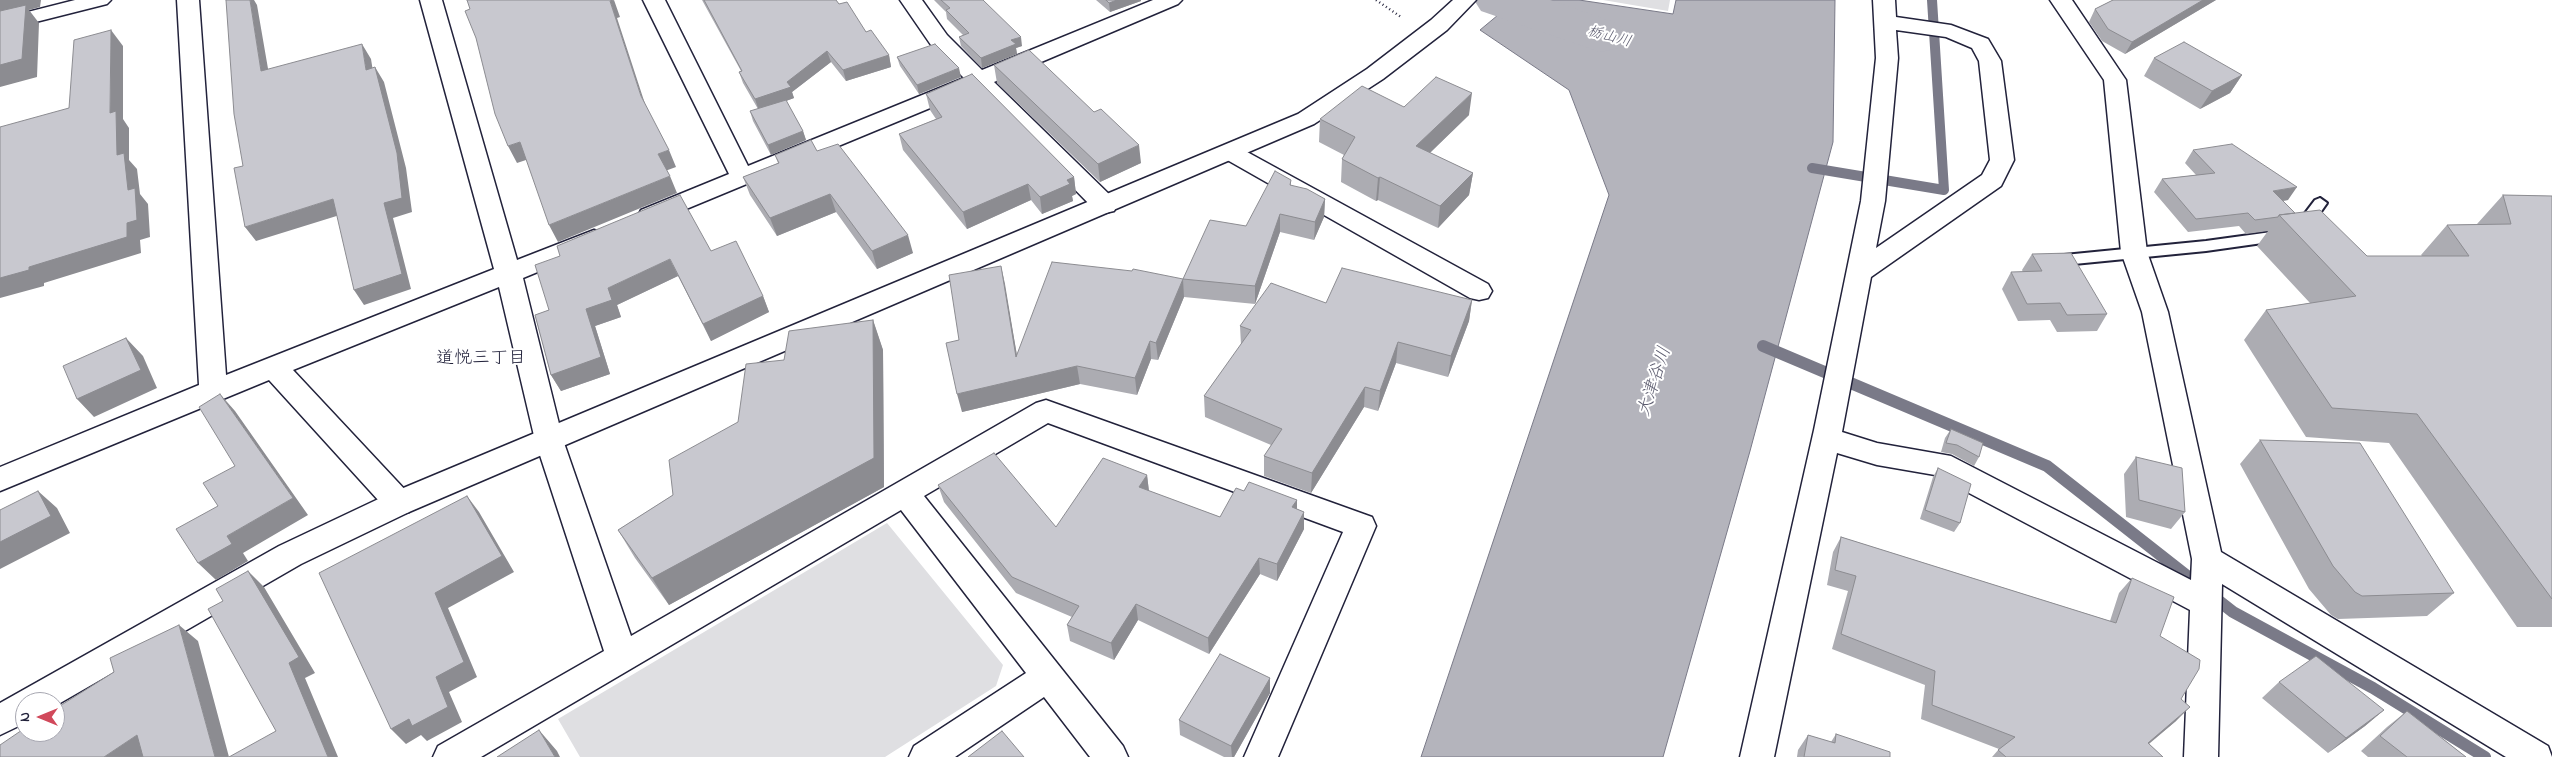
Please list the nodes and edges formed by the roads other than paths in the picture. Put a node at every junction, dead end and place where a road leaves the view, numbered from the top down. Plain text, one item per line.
1 (100, 0) edge
2 (188, 0) edge
3 (431, 0) edge
4 (654, 0) edge
5 (911, 0) edge
6 (1171, 0) edge
7 (1465, 0) edge
8 (2061, 0) edge
9 (1885, 11) edge
10 (0, 25) edge
11 (978, 79) junction
12 (1230, 152) junction
13 (742, 177) junction
14 (2320, 203) dead end
15 (1105, 205) junction
16 (2134, 252) junction
17 (2036, 262) edge
18 (509, 274) junction
19 (1859, 274) junction
20 (1479, 291) dead end
21 (273, 367) junction
22 (213, 391) junction
23 (1826, 438) junction
24 (549, 440) junction
25 (0, 480) edge
26 (905, 493) junction
27 (399, 503) junction
28 (2207, 559) junction
29 (2206, 603) junction
30 (622, 657) junction
31 (1049, 676) junction
32 (50, 692) edge
33 (15, 712) edge
34 (0, 720) edge
35 (450, 757) edge
36 (926, 757) edge
37 (1111, 757) edge
38 (1261, 757) edge
39 (1757, 757) edge
40 (2200, 757) edge
41 (2536, 757) edge

1 - 10 street
2 - 22 street
3 - 18 street
4 - 13 street
5 - 11 street
6 - 11 street
7 - 12 street
8 - 16 street
9 - 19 street
9 - 19 street
11 - 13 street
11 - 15 street
12 - 15 street
12 - 20 street
13 - 18 street
14 - 16 lane
15 - 24 street
16 - 17 lane
16 - 28 street
18 - 21 street
18 - 24 street
19 - 23 street
21 - 22 street
21 - 27 street
22 - 25 street
23 - 29 street
23 - 39 street
24 - 27 street
24 - 30 street
26 - 30 street
26 - 31 street
26 - 38 street
27 - 32 street
28 - 29 street
28 - 41 street
29 - 40 street
30 - 35 street
31 - 36 street
31 - 37 street
33 - 34 street

